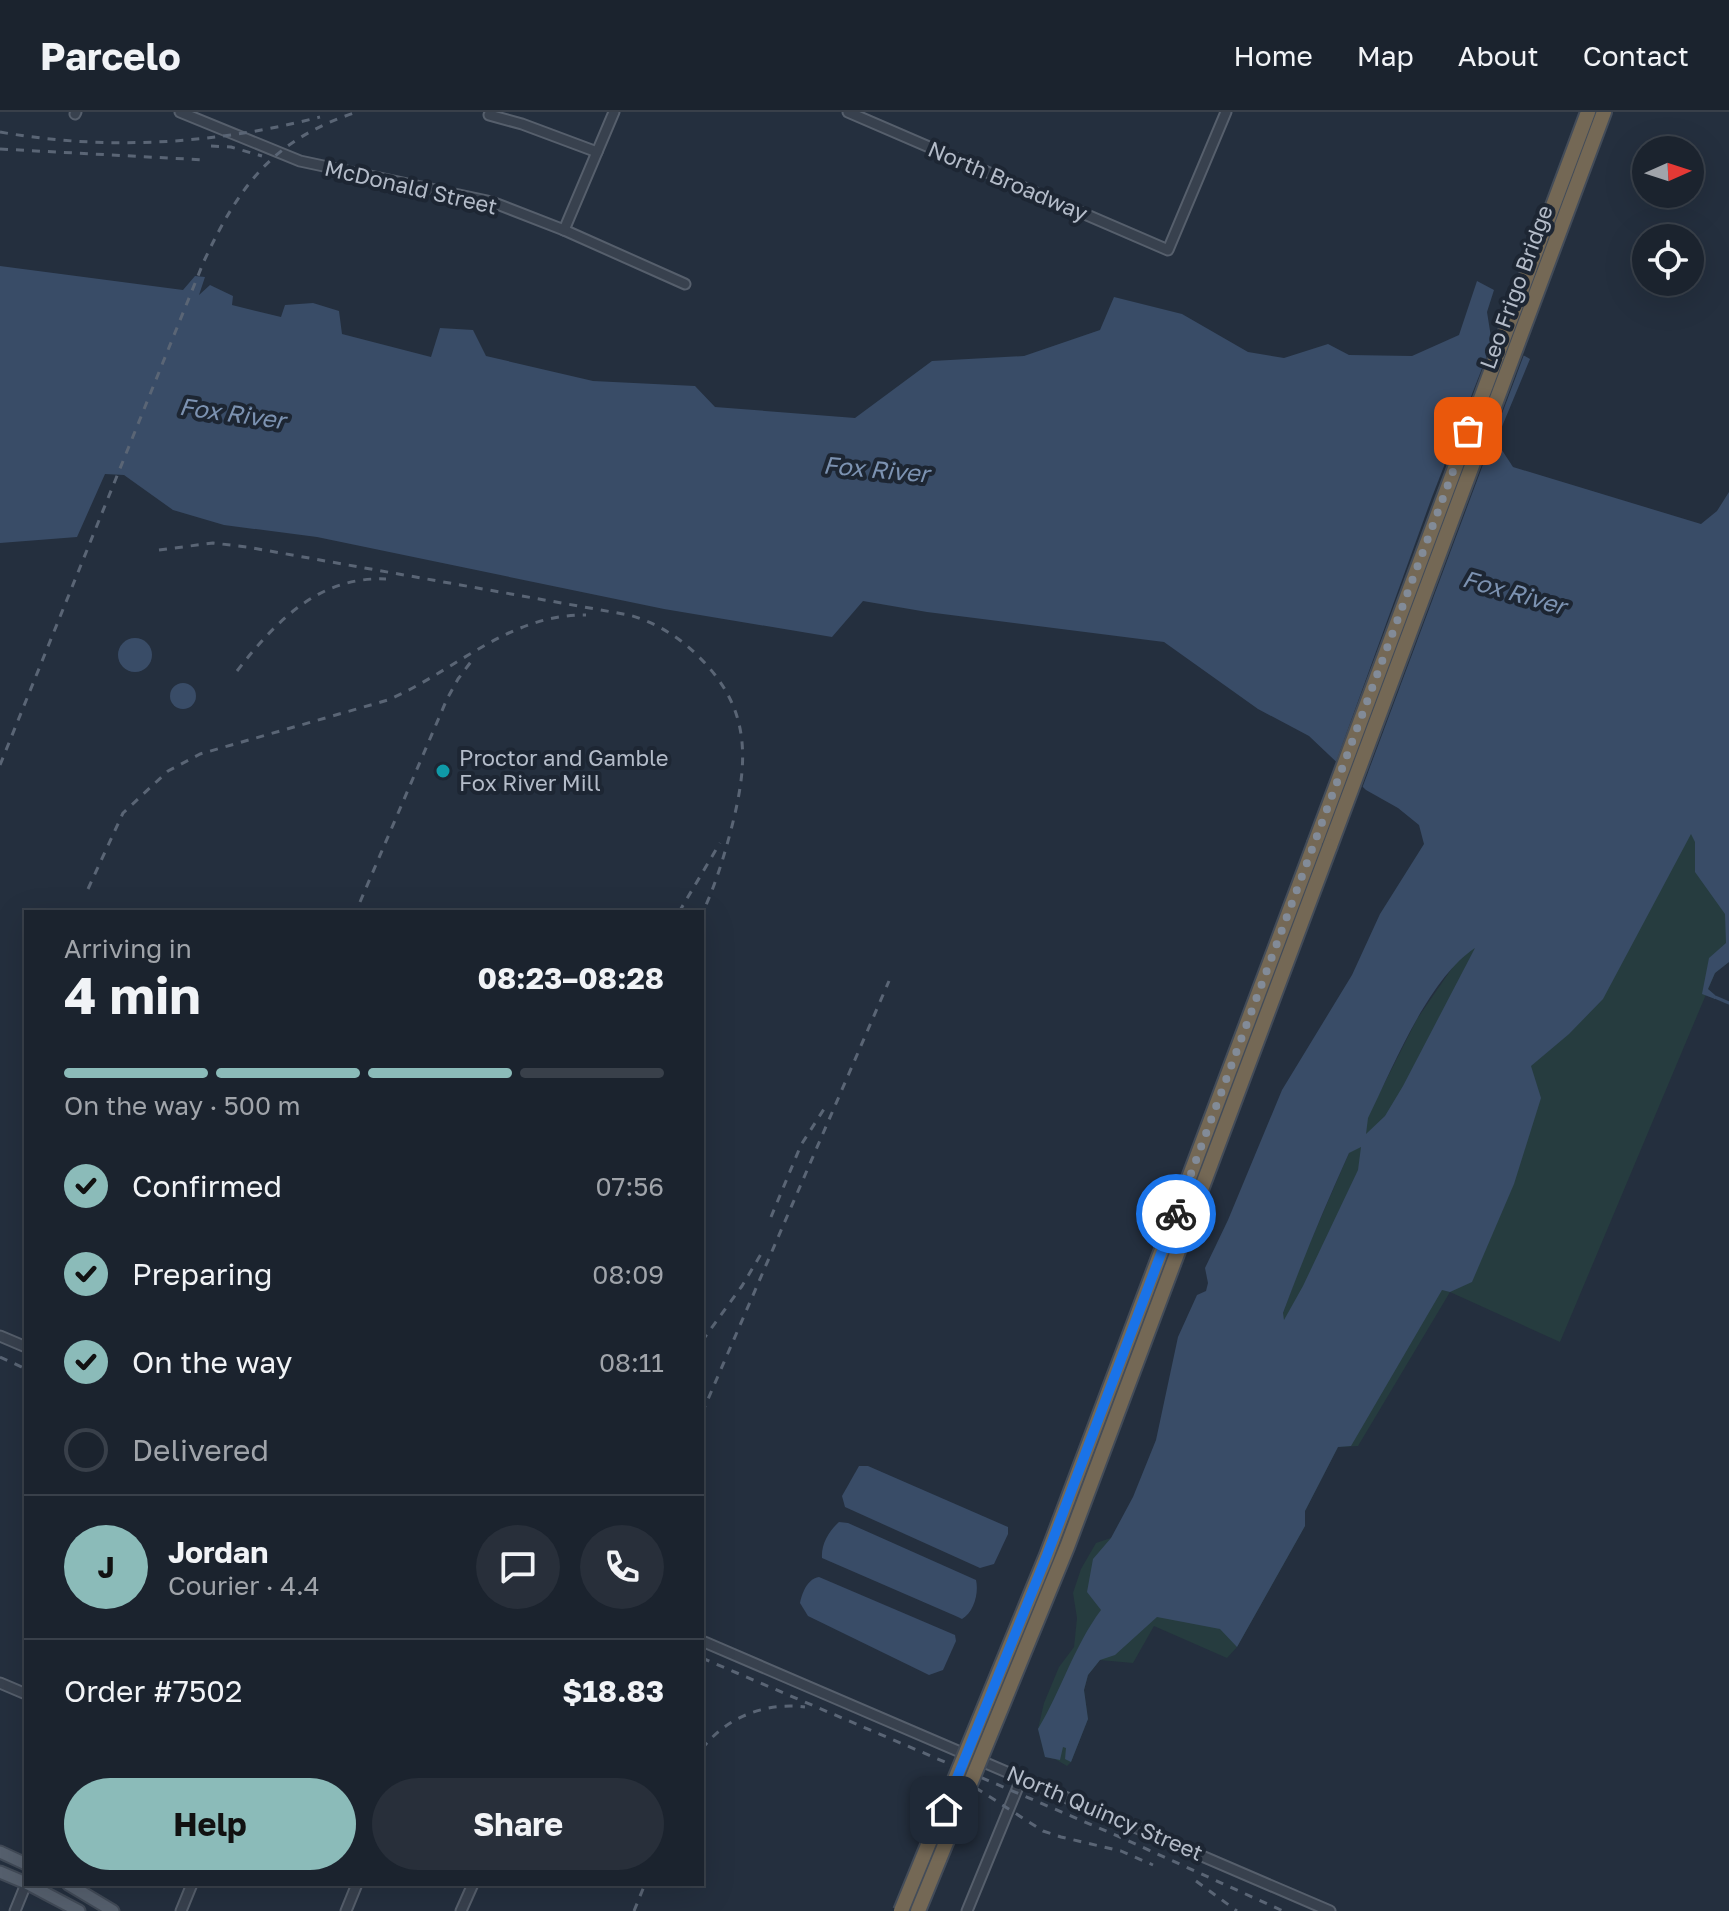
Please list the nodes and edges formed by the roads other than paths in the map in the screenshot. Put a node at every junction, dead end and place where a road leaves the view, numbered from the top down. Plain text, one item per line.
1 (180, 112) edge
2 (614, 112) edge
3 (848, 112) edge
4 (1226, 112) edge
5 (1588, 112) edge
6 (1604, 112) edge
7 (489, 115) dead end
8 (597, 152) junction
9 (564, 230) junction
10 (685, 284) dead end
11 (0, 1336) edge
12 (24, 1346) edge
13 (704, 1642) edge
14 (0, 1683) edge
15 (24, 1693) edge
16 (1022, 1777) junction
17 (0, 1852) edge
18 (24, 1863) edge
19 (0, 1872) edge
20 (24, 1883) edge
21 (26, 1886) edge
22 (31, 1886) edge
23 (71, 1886) edge
24 (191, 1886) edge
25 (356, 1886) edge
26 (472, 1886) edge
27 (15, 1911) edge
28 (79, 1911) edge
29 (113, 1911) edge
30 (181, 1911) edge
31 (346, 1911) edge
32 (461, 1911) edge
33 (901, 1911) edge
34 (918, 1911) edge
35 (967, 1911) edge
36 (1330, 1911) edge

1 - 9 street, McDonald Street
2 - 8 street
3 - 4 street, North Broadway
5 - 33 highway, bridge
6 - 34 highway, Leo Frigo Bridge, bridge
7 - 8 street
8 - 9 street
9 - 10 street, McDonald Street
11 - 12 street
13 - 16 street, North Quincy Street
14 - 15 street
16 - 35 street
16 - 36 street, North Quincy Street
17 - 18 main road
19 - 20 main road
21 - 27 street
22 - 28 main road
23 - 29 main road
24 - 30 street
25 - 31 street
26 - 32 street

